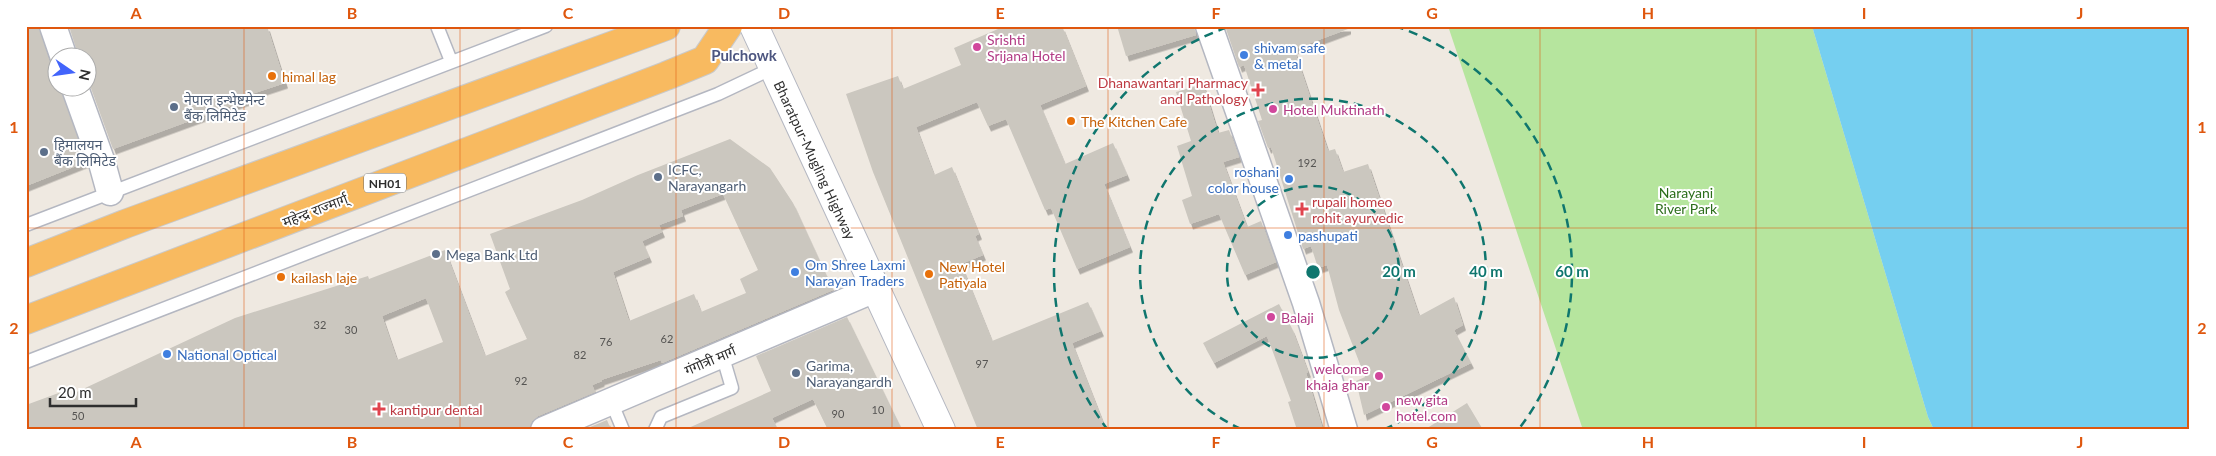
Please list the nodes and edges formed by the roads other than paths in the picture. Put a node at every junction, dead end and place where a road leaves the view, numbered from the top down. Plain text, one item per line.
1 (53, 26) edge
2 (437, 26) edge
3 (546, 26) edge
4 (666, 26) edge
5 (728, 26) edge
6 (754, 26) edge
7 (1209, 26) edge
8 (61, 48) edge
9 (451, 61) junction
10 (772, 68) junction
11 (79, 98) edge
12 (110, 192) junction
13 (26, 225) edge
14 (26, 263) edge
15 (875, 289) junction
16 (26, 320) edge
17 (722, 354) junction
18 (26, 362) edge
19 (611, 401) junction
20 (544, 430) edge
21 (623, 430) edge
22 (655, 430) edge
23 (941, 430) edge
24 (1344, 430) edge

1 - 8 street
2 - 9 lane
3 - 9 lane
4 - 14 highway
5 - 16 highway, महेन्द्र राज्मार्ग् / NH01
6 - 10 main road, Bharatpur-Mugling Highway
7 - 24 street
9 - 12 lane
10 - 15 main road, Bharatpur-Mugling Highway
10 - 18 lane
11 - 12 street
12 - 13 lane
15 - 17 street, गंगोत्री मार्ग
15 - 23 main road, Bharatpur-Mugling Highway
17 - 19 street, गंगोत्री मार्ग
17 - 22 lane
19 - 20 street, गंगोत्री मार्ग
19 - 21 lane

